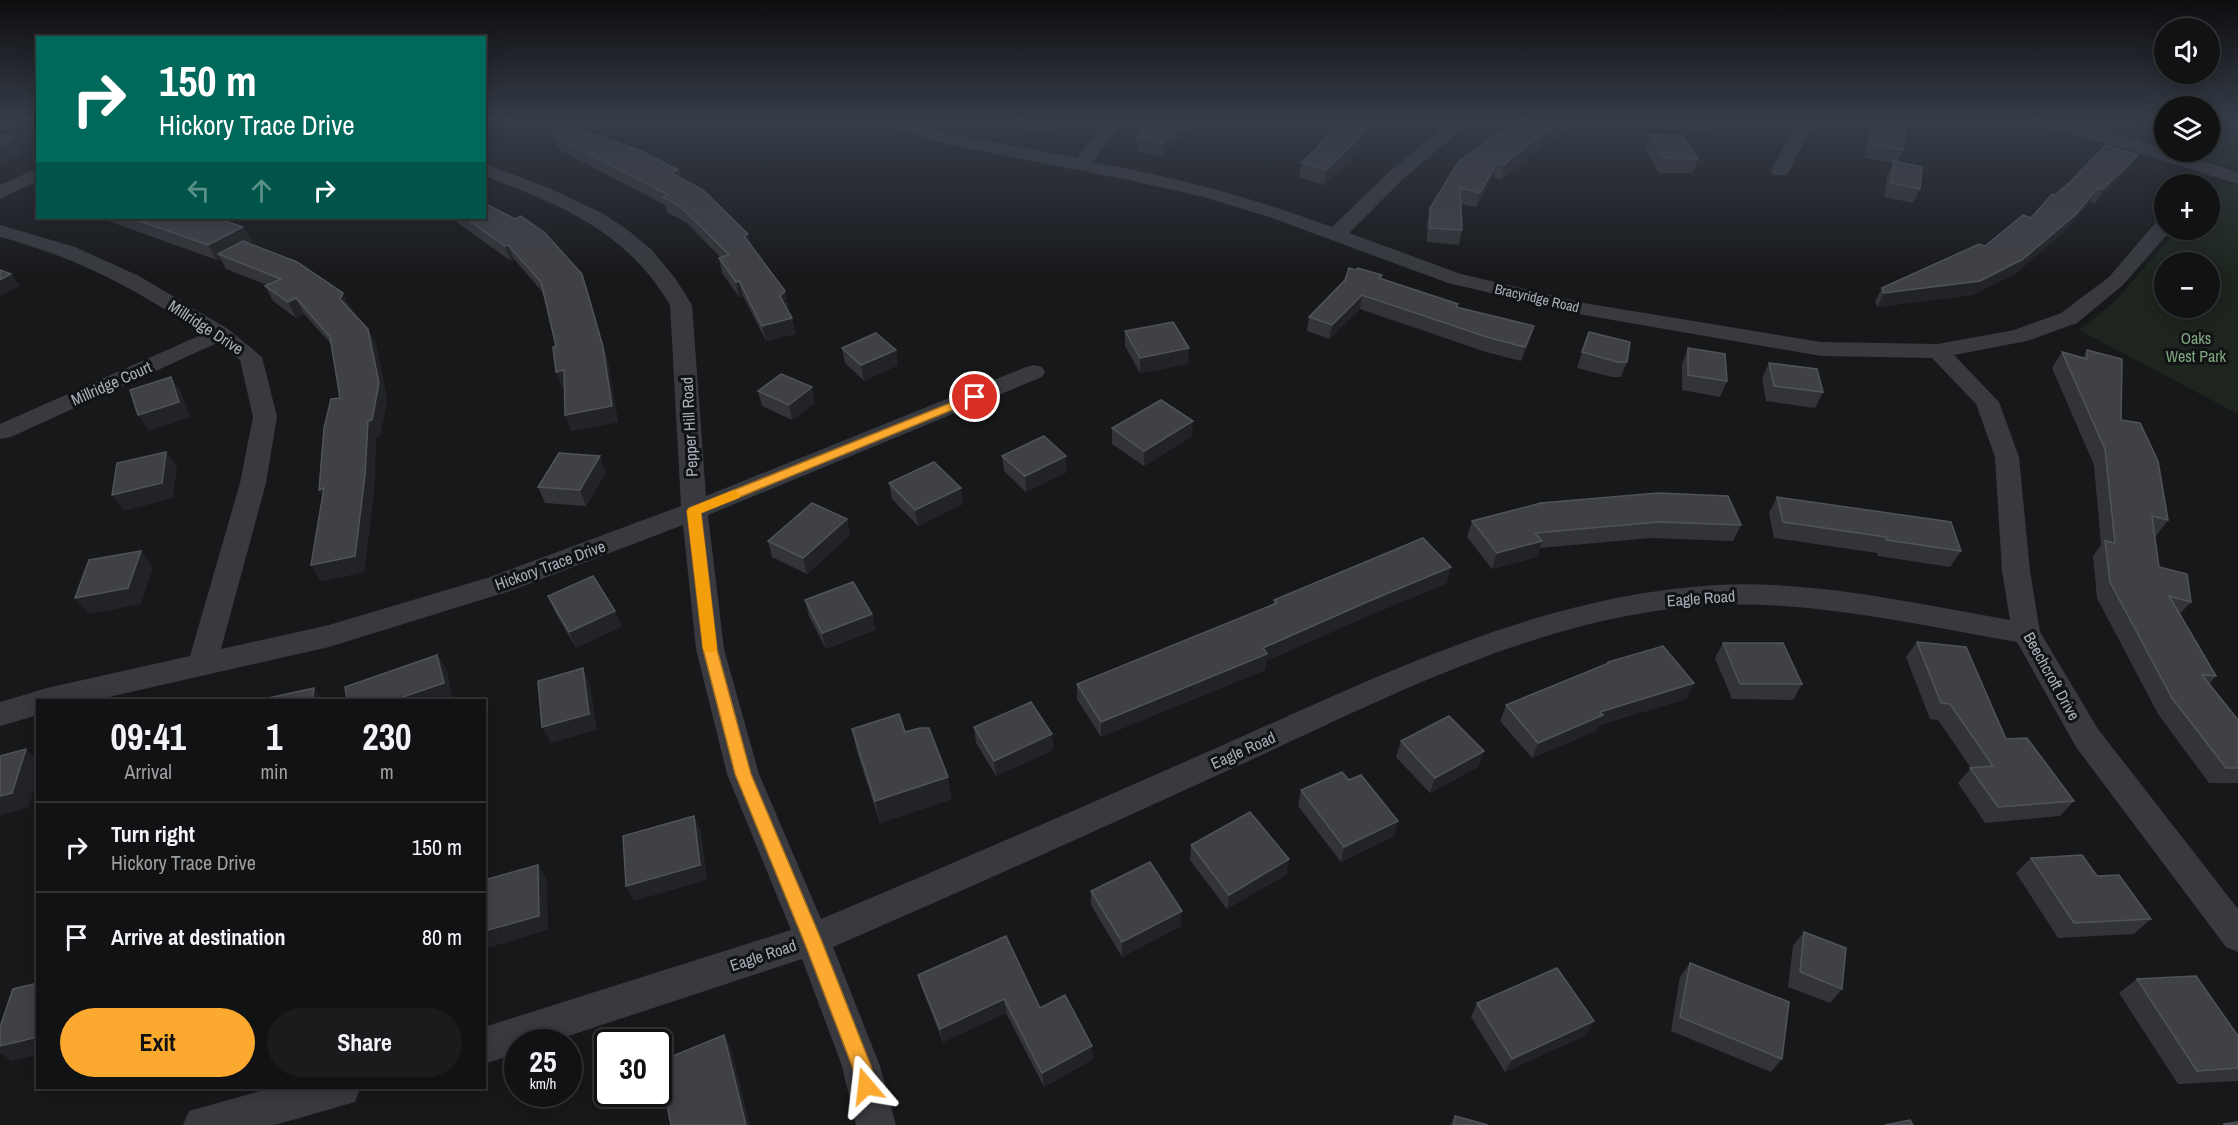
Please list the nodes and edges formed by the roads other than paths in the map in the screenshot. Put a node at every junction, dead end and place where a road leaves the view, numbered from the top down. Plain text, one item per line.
1 (491, 172) edge
2 (1114, 172) edge
3 (1399, 172) edge
4 (36, 174) edge
5 (2220, 177) edge
6 (2238, 178) edge
7 (0, 193) edge
8 (0, 231) edge
9 (1336, 235) junction
10 (2154, 237) edge
11 (220, 334) junction
12 (1938, 351) junction
13 (1034, 372) dead end
14 (2, 432) dead end
15 (694, 511) junction
16 (2026, 633) junction
17 (202, 666) junction
18 (52, 699) edge
19 (36, 704) edge
20 (0, 714) edge
21 (2238, 936) edge
22 (812, 939) junction
23 (486, 1045) edge
24 (337, 1089) edge
25 (203, 1125) edge
26 (876, 1125) edge

1 - 15 street, Pepper Hill Road
2 - 9 street, Bracyridge Road
3 - 9 street
4 - 7 street
5 - 6 street
8 - 11 street, Millridge Drive
9 - 12 street, Bracyridge Road
10 - 12 street, Bracyridge Road
11 - 14 street, Millridge Court
11 - 17 street, Millridge Drive
12 - 16 street, Beechcroft Drive
13 - 15 street, Hickory Trace Drive
15 - 17 street, Hickory Trace Drive
15 - 22 street, Pepper Hill Road
16 - 21 street, Beechcroft Drive
16 - 22 street, Eagle Road
17 - 18 street, Hickory Trace Drive
19 - 20 street
22 - 23 street, Eagle Road
22 - 26 street, Pepper Hill Road
24 - 25 street

